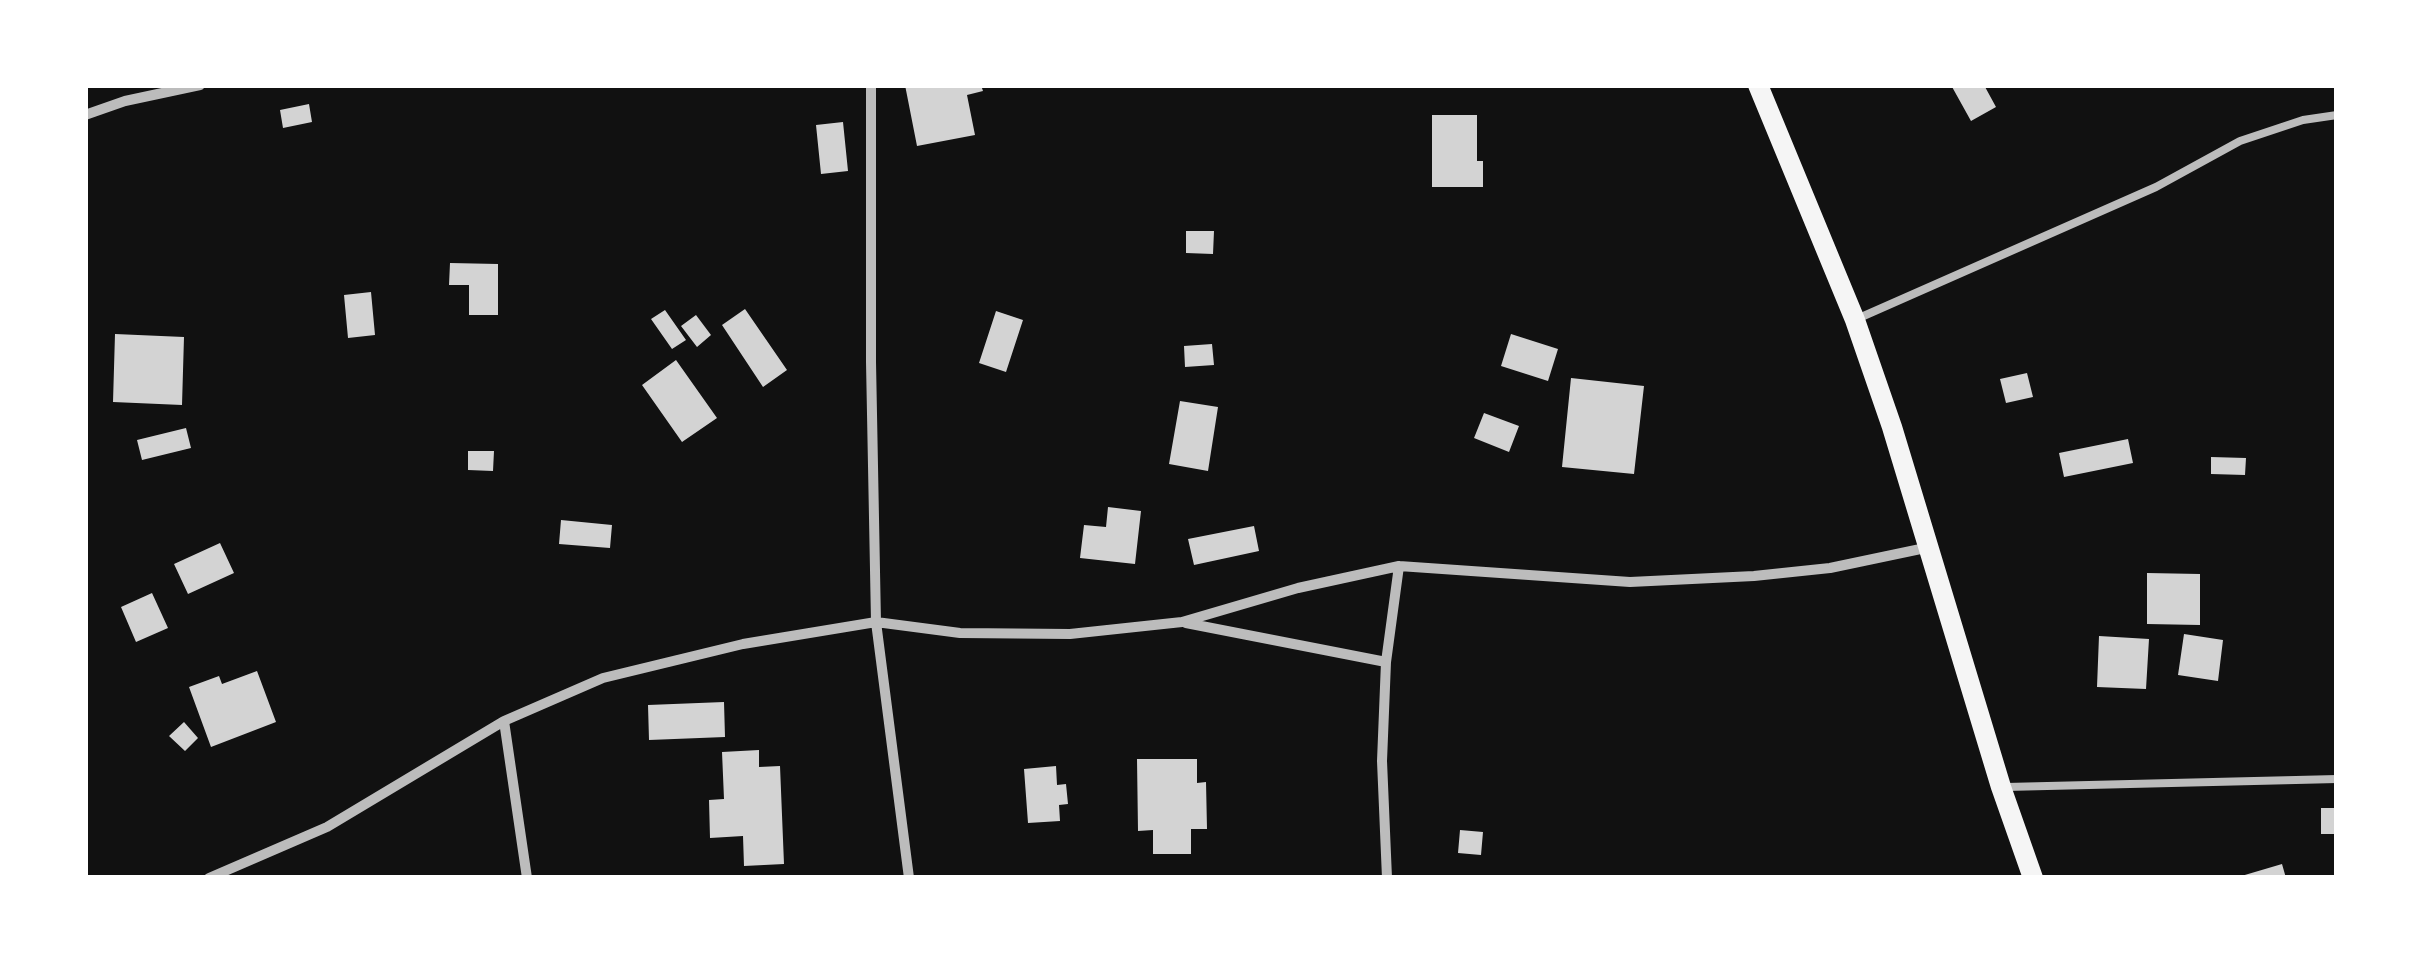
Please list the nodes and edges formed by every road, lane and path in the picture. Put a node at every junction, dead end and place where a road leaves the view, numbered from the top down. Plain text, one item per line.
1 (200, 85) edge
2 (871, 85) edge
3 (1758, 85) edge
4 (2337, 114) edge
5 (85, 115) edge
6 (1855, 320) junction
7 (1930, 547) junction
8 (1399, 566) junction
9 (876, 622) junction
10 (1182, 622) junction
11 (1386, 662) junction
12 (504, 721) junction
13 (2337, 778) edge
14 (2002, 787) junction
15 (209, 878) edge
16 (527, 878) edge
17 (908, 878) edge
18 (1387, 878) edge
19 (2033, 878) edge

1 - 5 street
2 - 9 street
3 - 6 main road
4 - 6 lane
6 - 7 main road
7 - 8 street
7 - 14 main road
8 - 10 street
8 - 11 street
9 - 10 street
9 - 12 street
9 - 17 street
10 - 11 street
11 - 18 street
12 - 15 street
12 - 16 street
13 - 14 lane
14 - 19 main road

